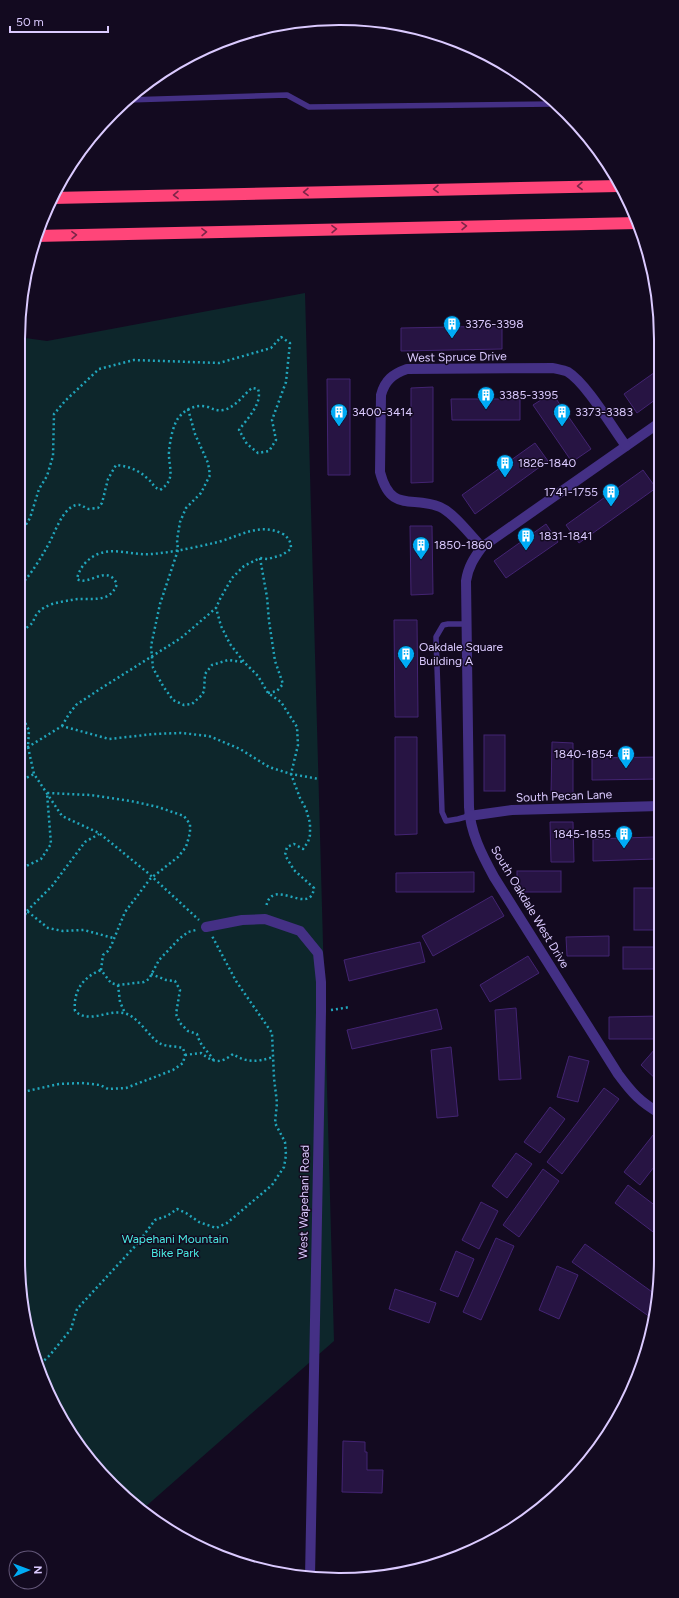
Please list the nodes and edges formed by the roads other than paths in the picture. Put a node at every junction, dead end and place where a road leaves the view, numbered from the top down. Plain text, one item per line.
1 (136, 100) edge
2 (548, 104) edge
3 (614, 186) edge
4 (58, 198) edge
5 (632, 223) edge
6 (43, 236) edge
7 (654, 426) edge
8 (626, 446) junction
9 (482, 547) junction
10 (466, 624) junction
11 (654, 806) edge
12 (469, 816) junction
13 (206, 927) road end
14 (654, 1110) edge
15 (310, 1571) edge

1 - 2 lane
3 -> 4 highway
6 -> 5 highway
7 - 8 street, South Oakdale West Drive
8 - 9 street, South Oakdale West Drive
8 - 9 street, West Spruce Drive
9 - 10 street, South Oakdale West Drive
10 - 12 street, South Oakdale West Drive
10 - 12 lane
11 - 12 street, South Pecan Lane
12 - 14 street, South Oakdale West Drive
13 - 15 street, West Wapehani Road

